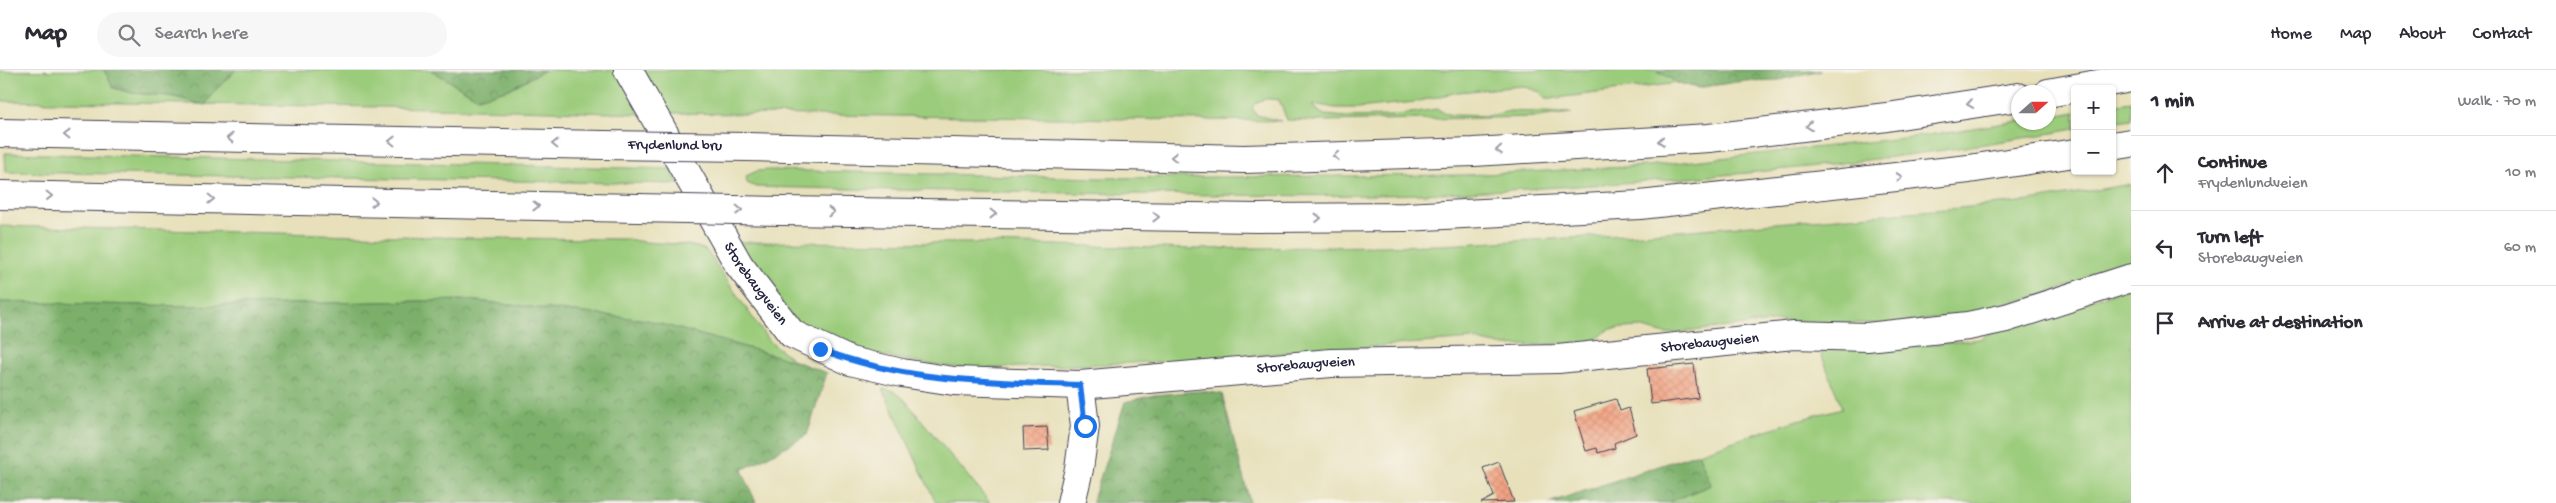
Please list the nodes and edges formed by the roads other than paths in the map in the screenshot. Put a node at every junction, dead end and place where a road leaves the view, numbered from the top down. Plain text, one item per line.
1 (628, 70) edge
2 (2131, 78) edge
3 (2056, 92) edge
4 (2011, 98) edge
5 (0, 133) edge
6 (2131, 143) edge
7 (2116, 145) edge
8 (2071, 154) edge
9 (0, 195) edge
10 (2131, 278) edge
11 (1080, 385) junction
12 (1070, 503) edge

1 - 11 main road, Storebaugveien
2 - 3 main road
4 -> 5 main road, Frydenlund bru, bridge
6 - 7 main road
9 -> 8 main road, bridge
10 - 11 main road, Storebaugveien
11 - 12 main road

